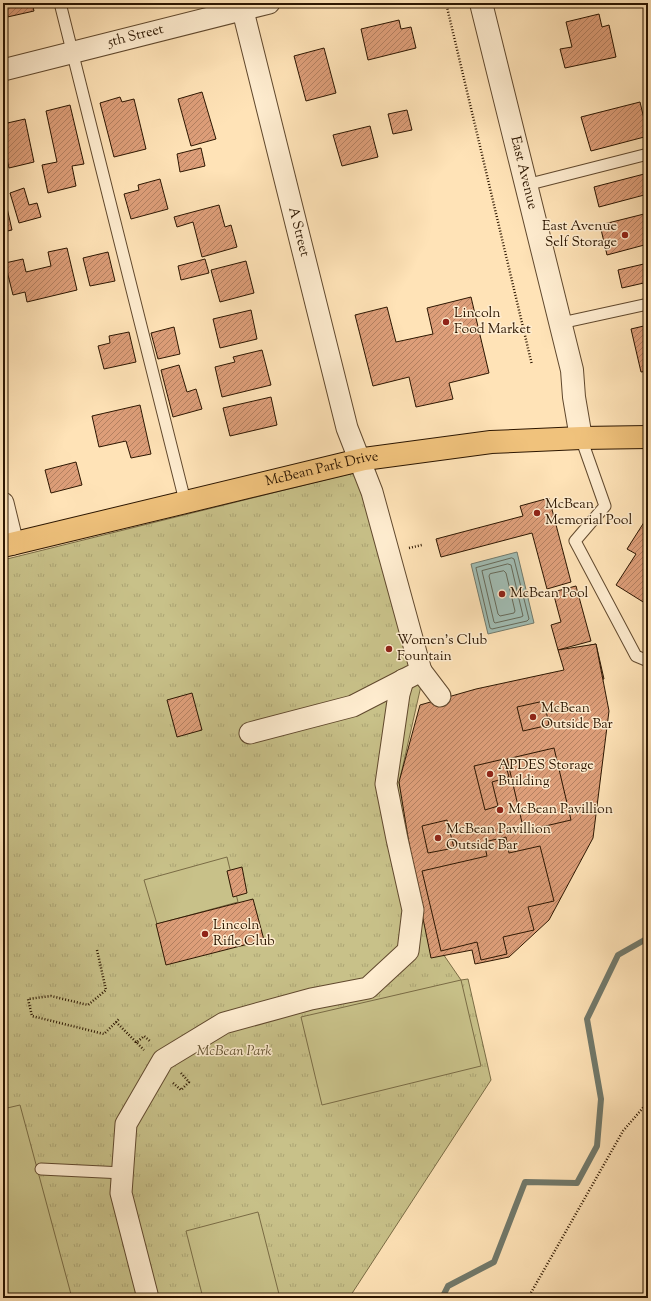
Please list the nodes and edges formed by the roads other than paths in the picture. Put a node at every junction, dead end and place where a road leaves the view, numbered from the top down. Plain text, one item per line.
1 (60, 3) edge
2 (269, 3) edge
3 (481, 3) edge
4 (242, 6) edge
5 (72, 53) junction
6 (3, 70) edge
7 (648, 154) edge
8 (526, 184) junction
9 (648, 304) edge
10 (561, 323) junction
11 (648, 437) edge
12 (581, 438) junction
13 (360, 460) junction
14 (185, 501) junction
15 (3, 503) edge
16 (8, 545) edge
17 (648, 661) edge
18 (412, 675) junction
19 (440, 696) dead end
20 (250, 733) dead end
21 (41, 1169) dead end
22 (123, 1174) junction
23 (148, 1298) edge

1 - 5 lane
2 - 4 street, 5th Street
3 - 8 street, East Avenue
4 - 5 street, 5th Street
4 - 13 street, A Street
5 - 6 street, 5th Street
5 - 14 lane
7 - 8 lane
8 - 10 street, East Avenue
9 - 10 lane
10 - 12 street, East Avenue
11 - 12 main road, McBean Park Drive
12 - 13 main road, McBean Park Drive
12 - 17 lane
13 - 14 main road, McBean Park Drive
13 - 18 street, A Street
14 - 16 main road, McBean Park Drive
15 - 16 street
18 - 19 street
18 - 20 street
18 - 22 street
21 - 22 lane
22 - 23 street

